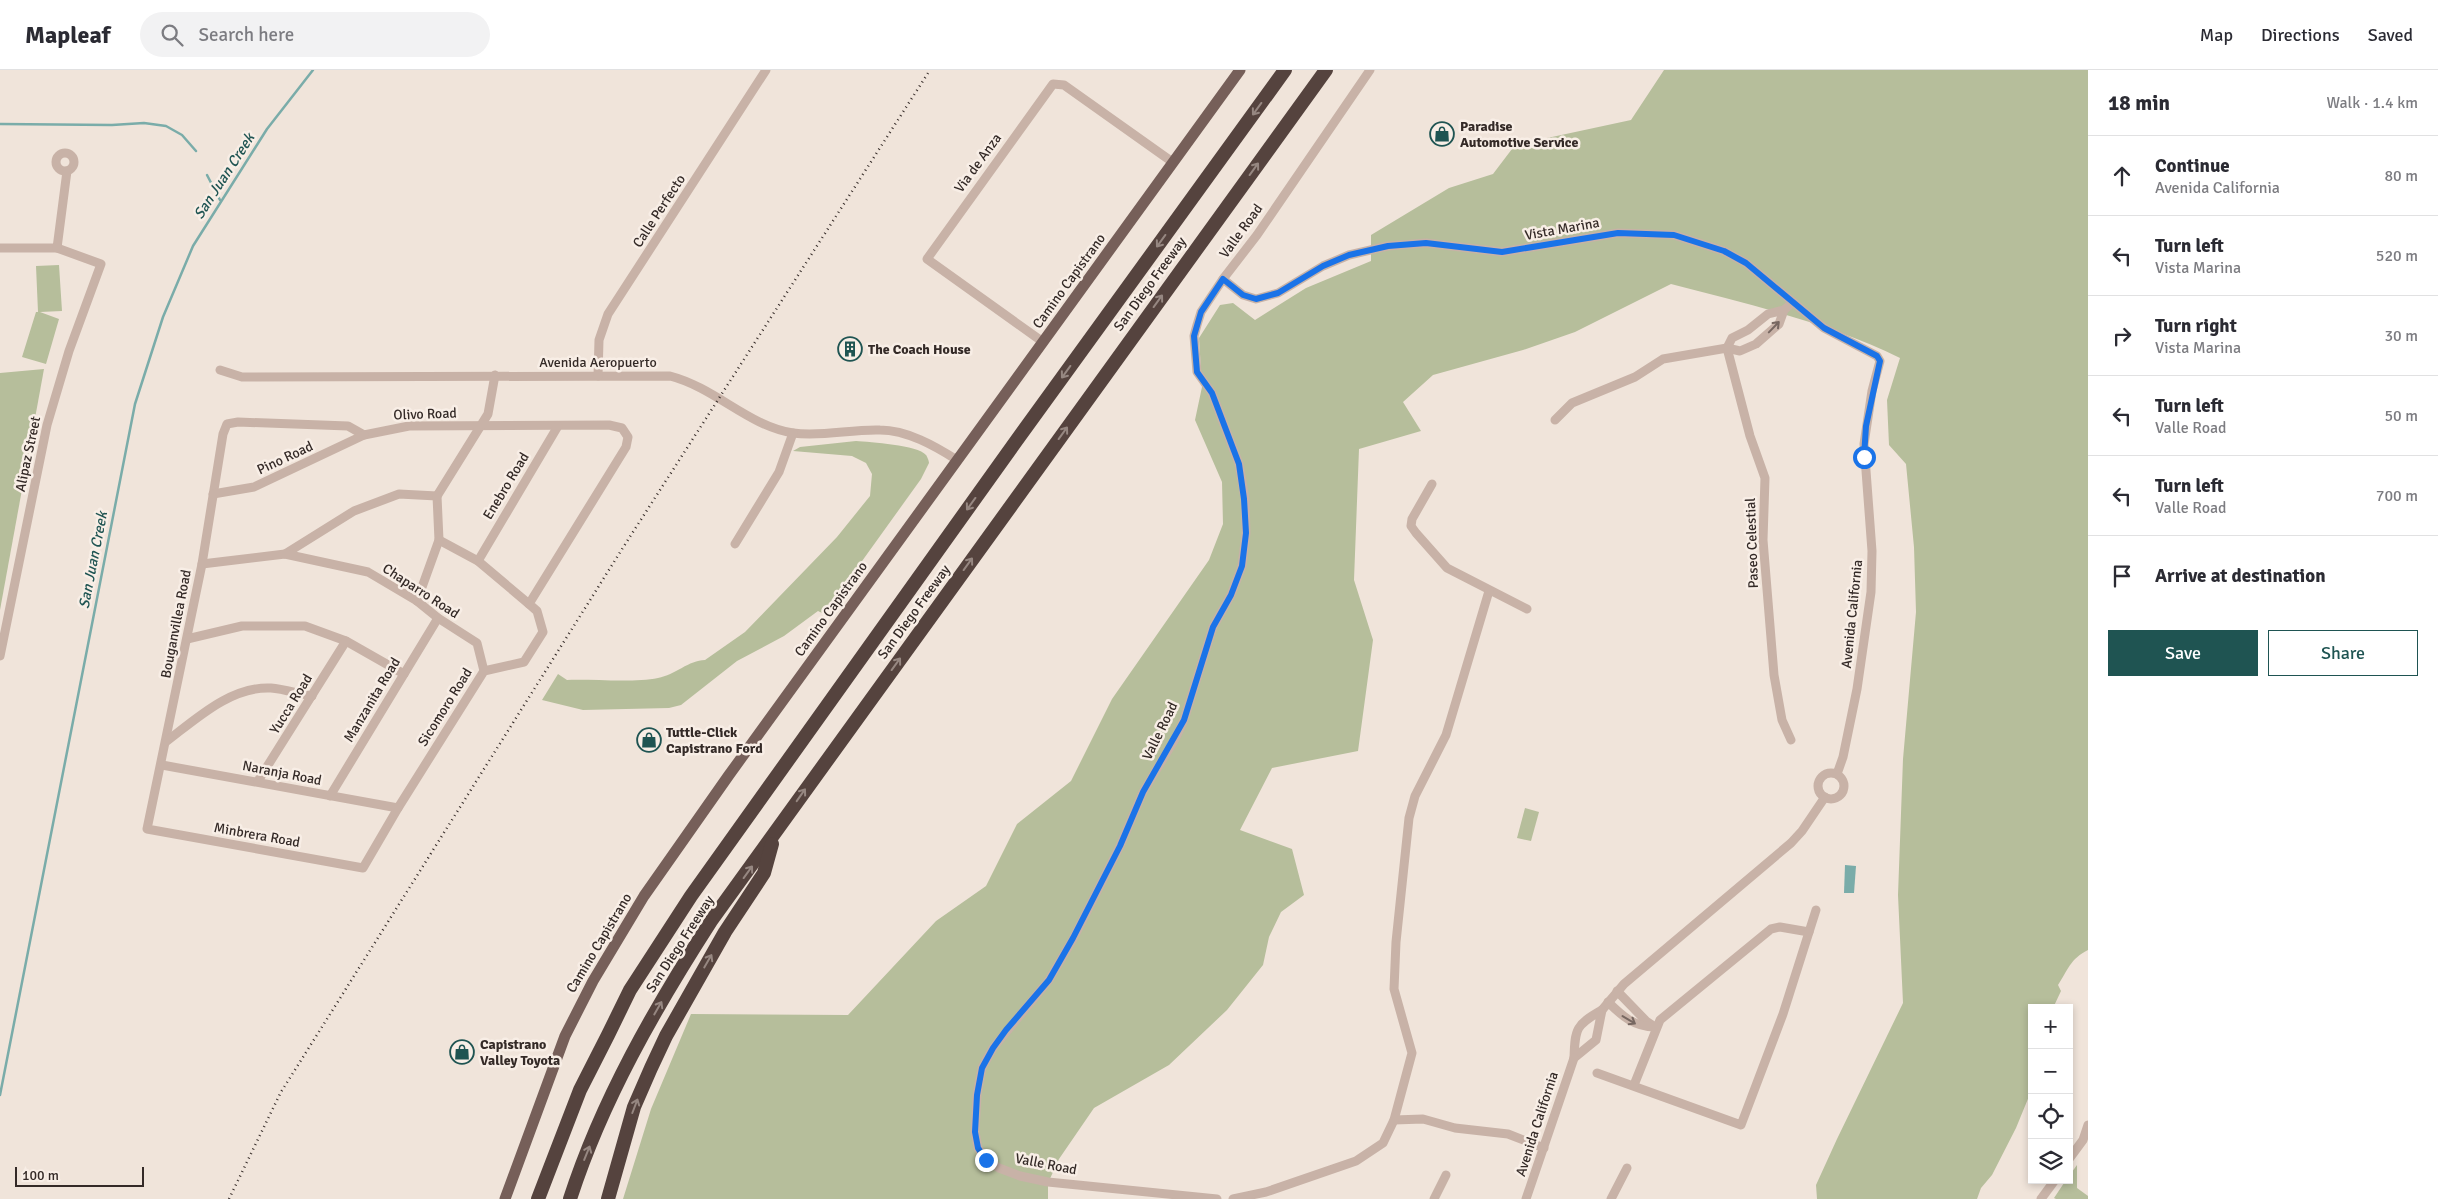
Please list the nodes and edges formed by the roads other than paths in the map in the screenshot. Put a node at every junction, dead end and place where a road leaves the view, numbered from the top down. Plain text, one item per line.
1 (766, 70) edge
2 (1240, 70) edge
3 (1285, 70) edge
4 (1326, 70) edge
5 (1370, 70) edge
6 (1171, 162) junction
7 (67, 170) dead end
8 (0, 248) edge
9 (57, 248) junction
10 (1223, 279) junction
11 (1793, 302) junction
12 (1784, 310) junction
13 (1748, 330) junction
14 (1043, 342) junction
15 (1756, 344) junction
16 (1727, 348) junction
17 (1879, 366) joint
18 (220, 370) dead end
19 (495, 375) junction
20 (598, 376) junction
21 (1555, 420) dead end
22 (482, 426) junction
23 (558, 426) junction
24 (793, 433) junction
25 (364, 435) junction
26 (957, 460) junction
27 (1432, 484) dead end
28 (213, 494) junction
29 (437, 496) junction
30 (439, 540) junction
31 (735, 544) dead end
32 (285, 554) junction
33 (478, 561) junction
34 (202, 564) junction
35 (1489, 591) junction
36 (417, 601) junction
37 (529, 604) junction
38 (1527, 610) dead end
39 (438, 618) junction
40 (188, 639) junction
41 (346, 641) junction
42 (0, 656) edge
43 (484, 671) junction
44 (404, 674) junction
45 (312, 696) junction
46 (1791, 740) dead end
47 (167, 741) junction
48 (162, 765) junction
49 (1837, 774) junction
50 (258, 781) junction
51 (330, 796) junction
52 (1825, 797) junction
53 (398, 808) junction
54 (147, 829) joint
55 (774, 836) junction
56 (362, 868) joint
57 (1816, 910) dead end
58 (1809, 932) junction
59 (1617, 991) junction
60 (1608, 1002) junction
61 (1602, 1010) junction
62 (1655, 1028) junction
63 (1574, 1058) junction
64 (1597, 1072) dead end
65 (1634, 1085) junction
66 (1394, 1120) junction
67 (2088, 1125) edge
68 (2085, 1141) edge
69 (1544, 1148) junction
70 (2073, 1154) edge
71 (1628, 1168) dead end
72 (1446, 1175) dead end
73 (2051, 1184) edge
74 (505, 1199) edge
75 (538, 1199) edge
76 (570, 1199) edge
77 (608, 1199) edge
78 (1217, 1199) edge
79 (1233, 1199) edge
80 (1434, 1199) edge
81 (1526, 1199) edge
82 (1611, 1199) edge
83 (2041, 1199) edge

1 - 20 street, Calle Perfecto
2 - 6 main road, Camino Capistrano
3 -> 75 highway, San Diego Freeway
55 -> 4 highway, San Diego Freeway
5 - 10 street, Valle Road
6 - 14 main road, Camino Capistrano
6 - 14 street, Via de Anza
7 - 9 street
8 - 9 street
9 - 42 street, Alipaz Street
10 - 11 street, Vista Marina
10 - 78 street, Valle Road
11 - 12 street
11 - 17 street, Vista Marina
12 - 13 street
15 -> 12 street
13 - 15 street
13 - 16 street
14 - 26 main road, Camino Capistrano
15 - 16 street
16 - 21 street
16 - 46 street, Paseo Celestial
17 - 49 street, Avenida California
18 - 19 street, Avenida Aeropuerto
19 - 20 street, Avenida Aeropuerto
19 - 22 street
20 - 24 street, Avenida Aeropuerto
22 - 23 street, Olivo Road
22 - 25 street, Olivo Road
22 - 29 street
23 - 33 street, Enebro Road
23 - 37 street, Olivo Road
24 - 26 street, Avenida Aeropuerto
24 - 31 street
25 - 28 street, Pino Road
25 - 28 street, Bouganvillea Road
26 - 74 main road, Camino Capistrano
27 - 35 street
28 - 34 street, Bouganvillea Road
29 - 30 street
29 - 32 street
30 - 33 street
30 - 36 street
32 - 34 street, Chaparro Road
32 - 36 street, Chaparro Road
33 - 37 street
34 - 40 street, Bouganvillea Road
35 - 38 street
35 - 66 street
36 - 39 street, Chaparro Road
37 - 43 street, Sicomoro Road
39 - 43 street, Chaparro Road
39 - 44 street, Manzanita Road
40 - 41 street
40 - 47 street, Bouganvillea Road
41 - 44 street
41 - 45 street, Yucca Road
43 - 53 street, Sicomoro Road
44 - 51 street, Manzanita Road
45 - 47 street
45 - 50 street, Yucca Road
47 - 48 street, Bouganvillea Road
48 - 50 street, Naranja Road
48 - 54 street, Bouganvillea Road
49 - 52 street
49 - 52 street, Avenida California
50 - 51 street, Naranja Road
51 - 53 street, Naranja Road
52 - 59 street, Avenida California
53 - 56 street, Sicomoro Road
54 - 56 street, Minbrera Road
76 -> 55 highway, San Diego Freeway
77 -> 55 highway
57 - 58 street
58 - 62 street
58 - 65 street
59 - 60 street, Avenida California
59 - 62 street
60 - 61 street, Avenida California
60 -> 62 street
61 - 63 street, Avenida California
61 - 63 street, Avenida California
62 - 65 street
63 - 69 street, Avenida California
64 - 65 street
66 - 69 street
66 - 79 street
67 - 68 street
68 - 70 street
69 - 81 street, Avenida California
71 - 82 street
72 - 80 street
73 - 83 street

